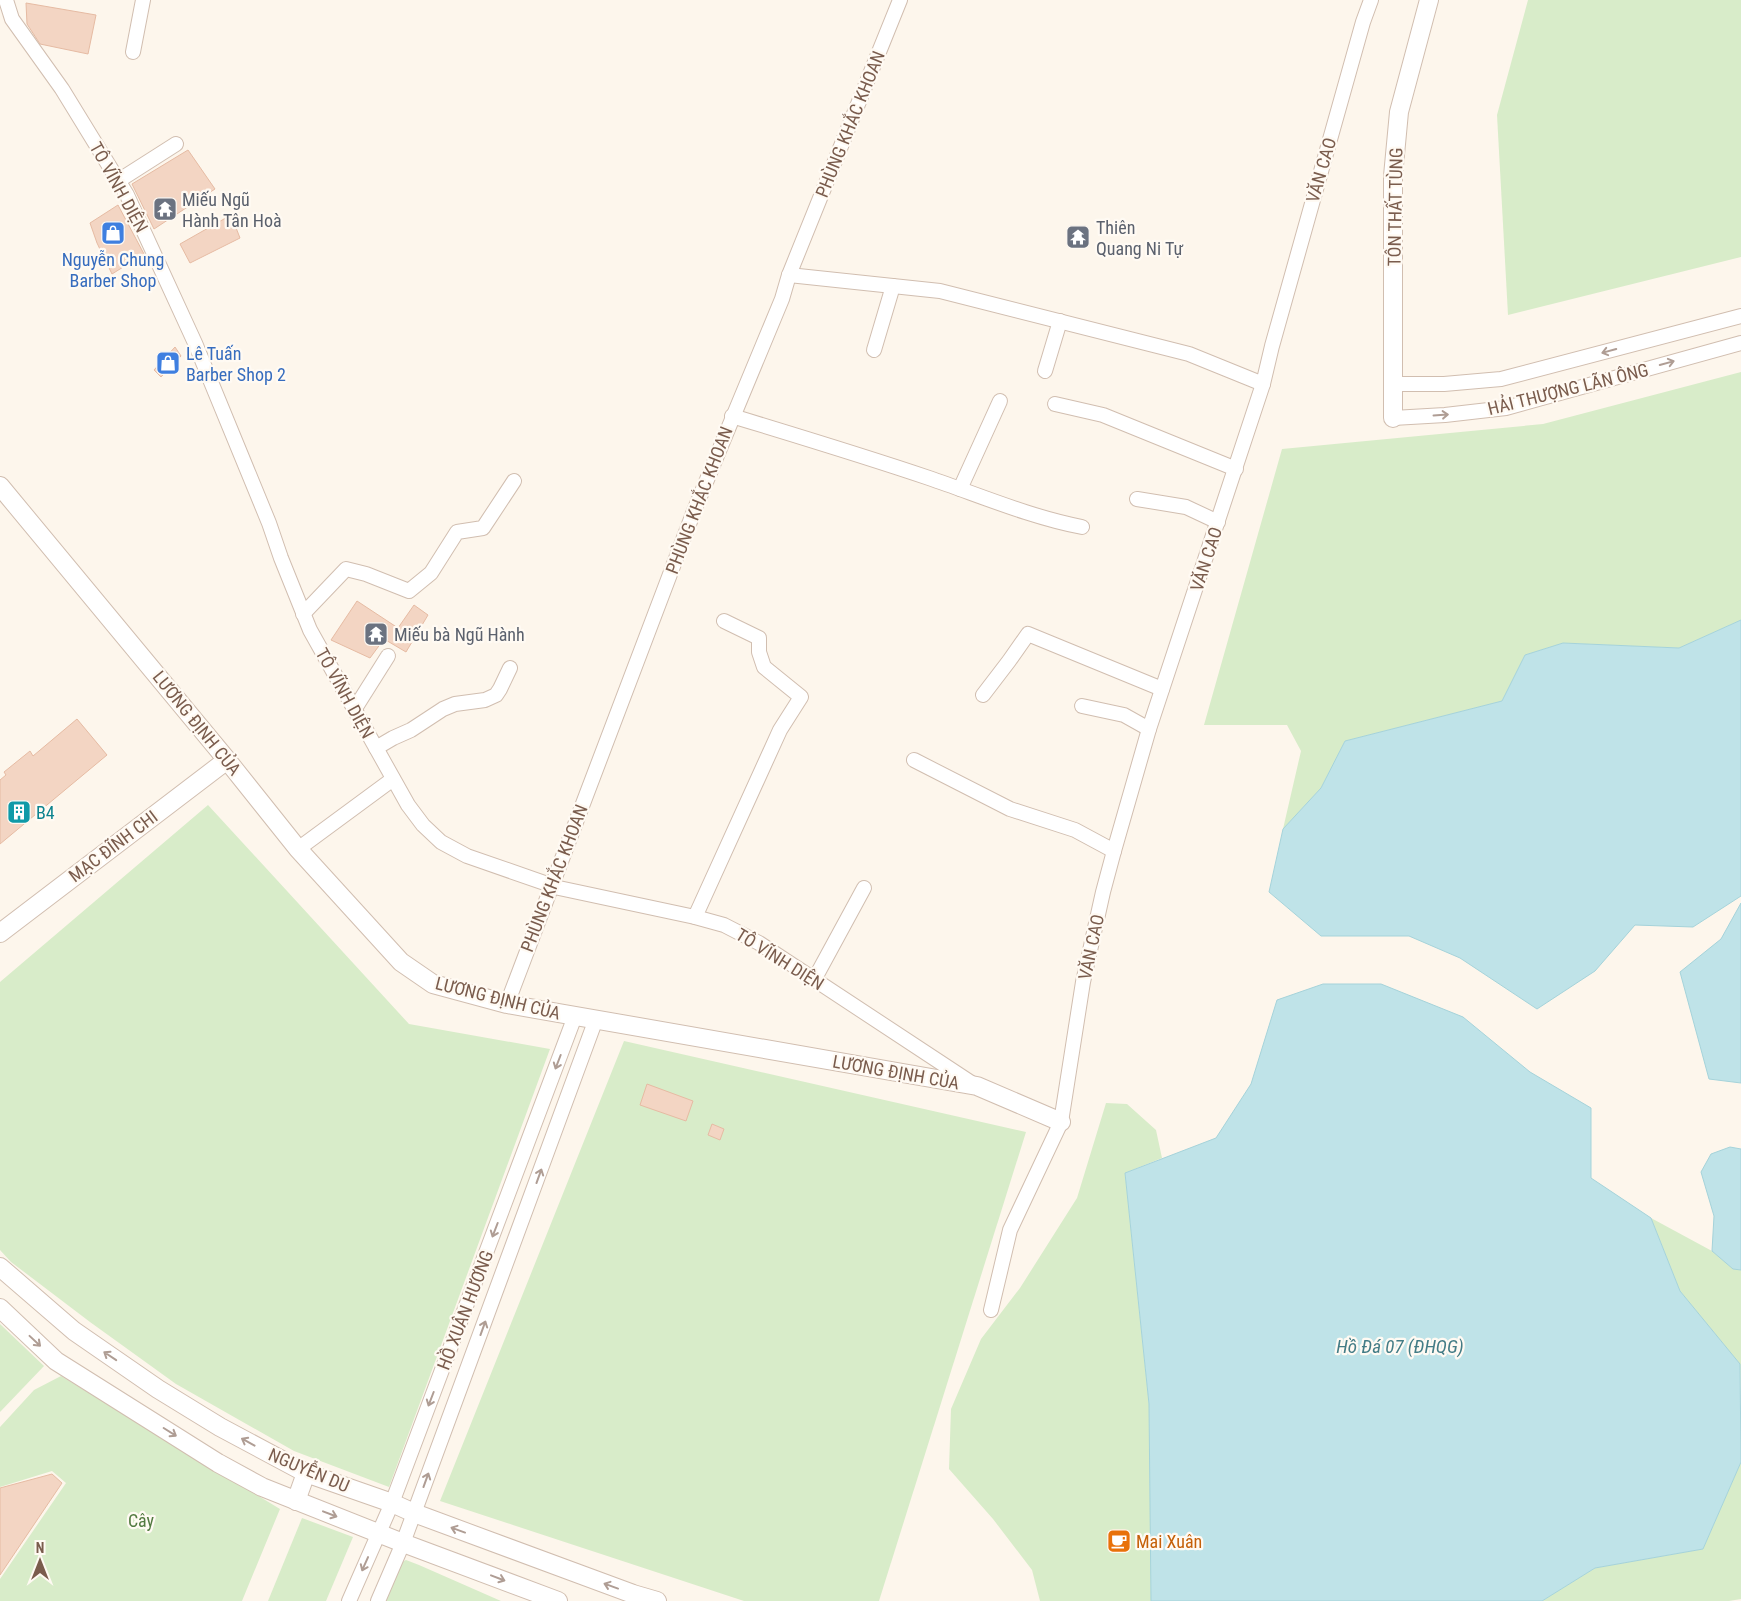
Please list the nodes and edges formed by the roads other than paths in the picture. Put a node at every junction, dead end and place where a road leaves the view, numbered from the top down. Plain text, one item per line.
1 (6, 0) edge
2 (143, 0) edge
3 (900, 0) edge
4 (1371, 0) edge
5 (1429, 0) edge
6 (133, 52) dead end
7 (176, 144) dead end
8 (118, 181) junction
9 (789, 274) junction
10 (893, 286) junction
11 (1741, 316) edge
12 (1060, 321) junction
13 (1741, 343) edge
14 (874, 350) dead end
15 (1045, 371) dead end
16 (1263, 384) junction
17 (1393, 384) junction
18 (1000, 401) dead end
19 (1055, 404) dead end
20 (732, 416) junction
21 (1393, 418) joint
22 (1236, 469) junction
23 (514, 481) dead end
24 (0, 486) edge
25 (960, 489) junction
26 (1137, 499) dead end
27 (1218, 522) junction
28 (1082, 526) dead end
29 (303, 614) junction
30 (724, 621) dead end
31 (388, 656) dead end
32 (510, 668) dead end
33 (1162, 689) junction
34 (983, 695) dead end
35 (1082, 706) dead end
36 (354, 710) junction
37 (1149, 729) junction
38 (376, 748) junction
39 (227, 760) junction
40 (914, 760) dead end
41 (393, 779) junction
42 (298, 849) junction
43 (1114, 851) junction
44 (552, 886) junction
45 (864, 888) dead end
46 (695, 917) junction
47 (0, 933) edge
48 (814, 980) junction
49 (506, 1004) junction
50 (576, 1016) junction
51 (596, 1019) junction
52 (977, 1086) junction
53 (1061, 1122) junction
54 (0, 1267) edge
55 (0, 1308) edge
56 (991, 1310) dead end
57 (306, 1473) junction
58 (296, 1501) junction
59 (392, 1503) junction
60 (414, 1513) junction
61 (379, 1533) junction
62 (403, 1543) junction
63 (349, 1601) edge
64 (378, 1601) edge
65 (558, 1601) edge
66 (657, 1601) edge

1 - 8 street, TÔ VĨNH DIỆN
2 - 6 street
3 - 9 street, PHÙNG KHẮC KHOAN
4 - 16 street, VĂN CAO
5 - 17 street, TÔN THẤT TÙNG
7 - 8 street
8 - 29 street, TÔ VĨNH DIỆN
9 - 10 street
9 - 20 street, PHÙNG KHẮC KHOAN
10 - 12 street
10 - 14 street
11 -> 17 street, HẢI THƯỢNG LÃN ÔNG
12 - 15 street
12 - 16 street
21 -> 13 street, HẢI THƯỢNG LÃN ÔNG
16 - 22 street, VĂN CAO
17 - 21 street, TÔN THẤT TÙNG
18 - 25 street
19 - 22 street
20 - 25 street
20 - 44 street, PHÙNG KHẮC KHOAN
22 - 27 street, VĂN CAO
23 - 29 street
24 - 39 street, LƯƠNG ĐỊNH CỦA
25 - 28 street
26 - 27 street
27 - 33 street, VĂN CAO
29 - 36 street, TÔ VĨNH DIỆN
30 - 46 street
31 - 36 street
32 - 38 street
33 - 34 street
33 - 37 street, VĂN CAO
35 - 37 street
36 - 38 street, TÔ VĨNH DIỆN
37 - 43 street, VĂN CAO
38 - 41 street, TÔ VĨNH DIỆN
39 - 42 street, LƯƠNG ĐỊNH CỦA
39 - 47 street, MẠC ĐĨNH CHI
40 - 43 street
41 - 42 street
41 - 44 street, TÔ VĨNH DIỆN
42 - 49 street, LƯƠNG ĐỊNH CỦA
43 - 53 street, VĂN CAO
44 - 46 street, TÔ VĨNH DIỆN
44 - 49 street, PHÙNG KHẮC KHOAN
45 - 48 street
46 - 48 street, TÔ VĨNH DIỆN
48 - 52 street, TÔ VĨNH DIỆN
49 - 50 street, LƯƠNG ĐỊNH CỦA
50 - 51 street, LƯƠNG ĐỊNH CỦA
50 -> 59 street, HỒ XUÂN HƯƠNG
51 - 52 street, LƯƠNG ĐỊNH CỦA
60 -> 51 street, HỒ XUÂN HƯƠNG
52 - 53 street, LƯƠNG ĐỊNH CỦA
53 - 56 street, VĂN CAO
57 -> 54 street, NGUYỄN DU
55 -> 58 street, NGUYỄN DU
57 - 58 street
57 - 59 street, NGUYỄN DU
58 -> 61 street, NGUYỄN DU
59 - 60 street, NGUYỄN DU
59 - 61 street, HỒ XUÂN HƯƠNG
60 - 62 street, HỒ XUÂN HƯƠNG
66 -> 60 street, NGUYỄN DU
61 - 62 street, NGUYỄN DU
61 -> 63 street, HỒ XUÂN HƯƠNG
62 - 64 street, HỒ XUÂN HƯƠNG
62 -> 65 street, NGUYỄN DU

